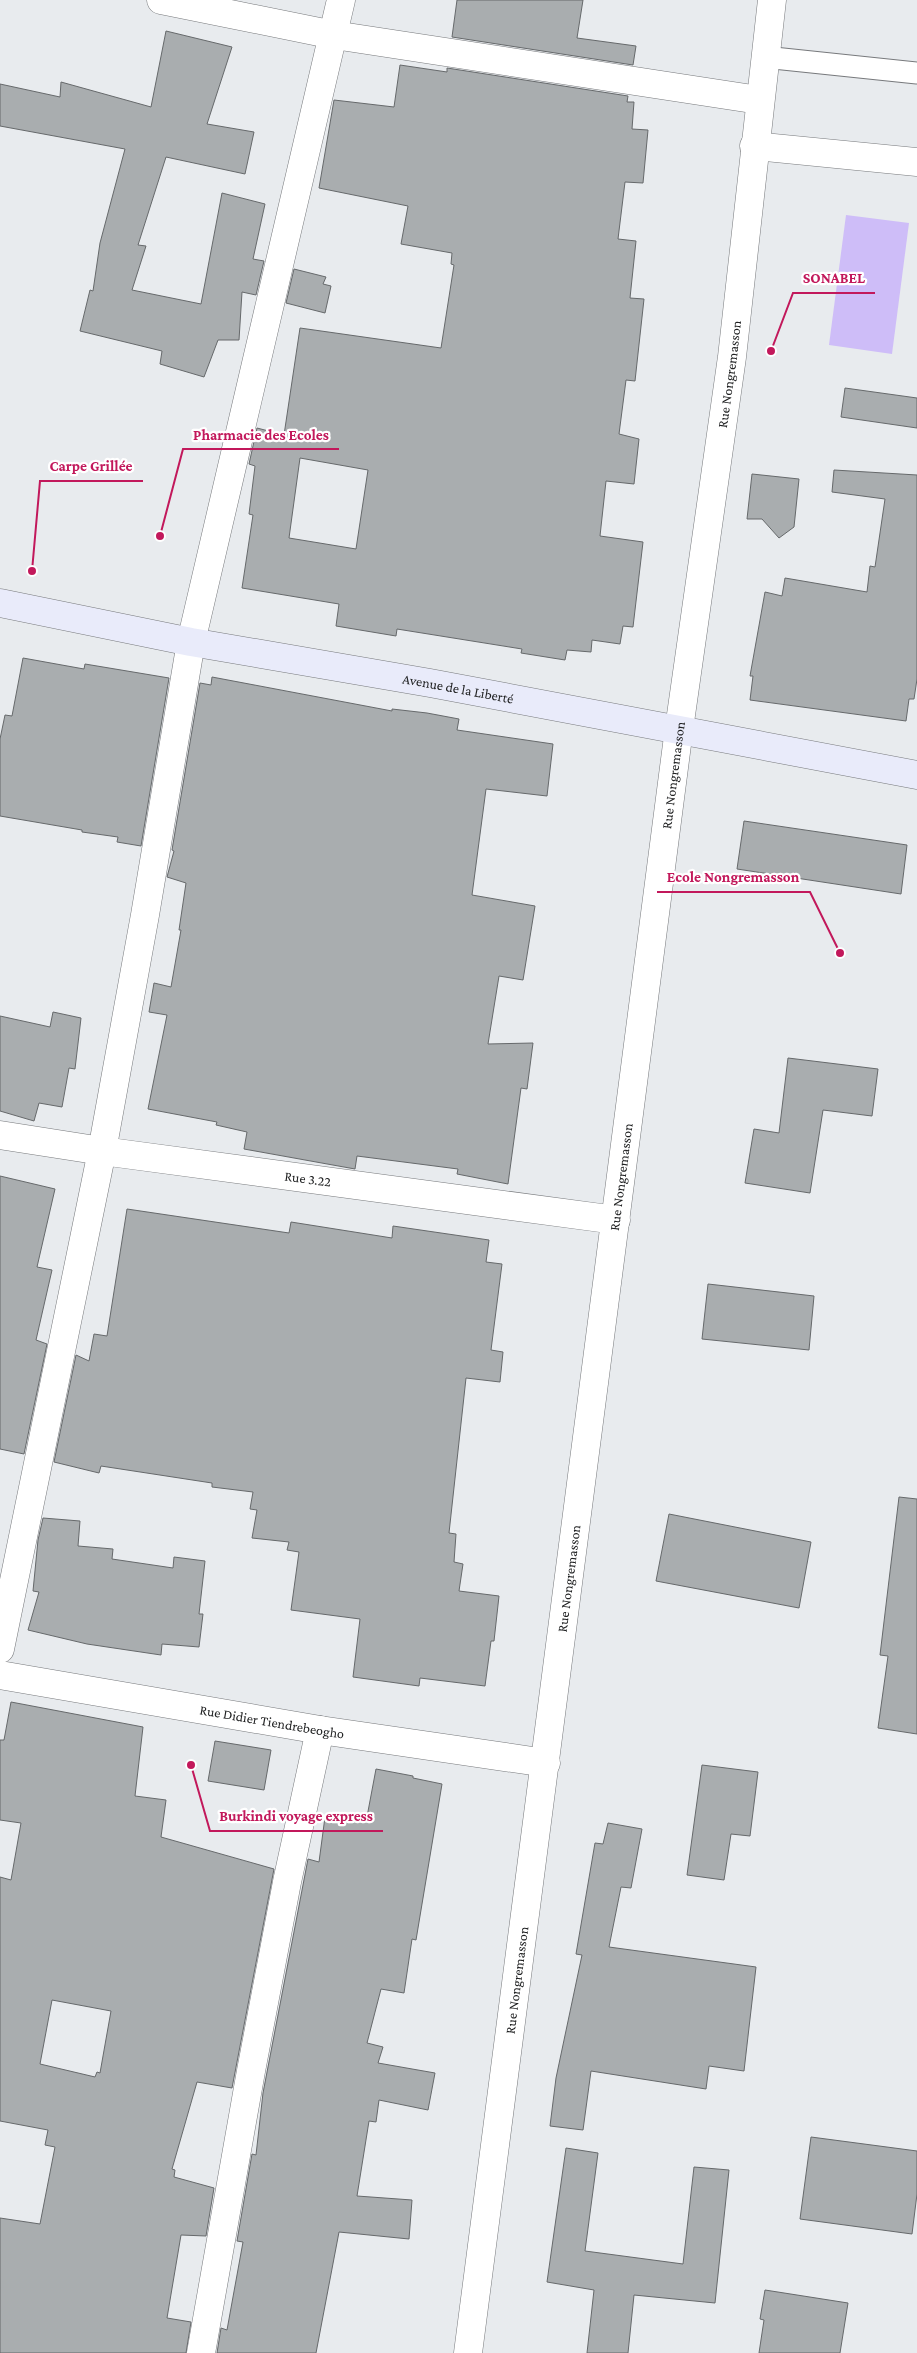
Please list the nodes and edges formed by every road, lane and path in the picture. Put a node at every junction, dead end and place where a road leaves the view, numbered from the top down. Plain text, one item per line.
1 (161, 0) edge
2 (341, 0) edge
3 (772, 0) edge
4 (334, 34) junction
5 (764, 57) junction
6 (917, 73) edge
7 (759, 100) junction
8 (754, 146) junction
9 (917, 162) edge
10 (0, 603) edge
11 (191, 642) junction
12 (679, 729) junction
13 (917, 775) edge
14 (0, 1135) edge
15 (102, 1151) junction
16 (616, 1220) junction
17 (0, 1649) edge
18 (0, 1675) edge
19 (320, 1730) junction
20 (546, 1763) junction
21 (201, 2353) edge
22 (468, 2353) edge

1 - 4 street
2 - 4 street
3 - 5 street, Rue Nongremasson
4 - 7 street
4 - 11 street
5 - 6 lane
5 - 7 street, Rue Nongremasson
7 - 8 street, Rue Nongremasson
8 - 9 street
8 - 12 street, Rue Nongremasson
10 - 11 main road, Avenue de la Liberté
11 - 12 main road, Avenue de la Liberté
11 - 15 street
12 - 13 main road, Avenue de la Liberté
12 - 16 street, Rue Nongremasson
14 - 15 street, Rue 3.22
15 - 16 street, Rue 3.22
15 - 17 street
16 - 20 street, Rue Nongremasson
18 - 19 street, Rue Didier Tiendrebeogho
19 - 20 street, Rue Didier Tiendrebeogho
19 - 21 street
20 - 22 street, Rue Nongremasson

